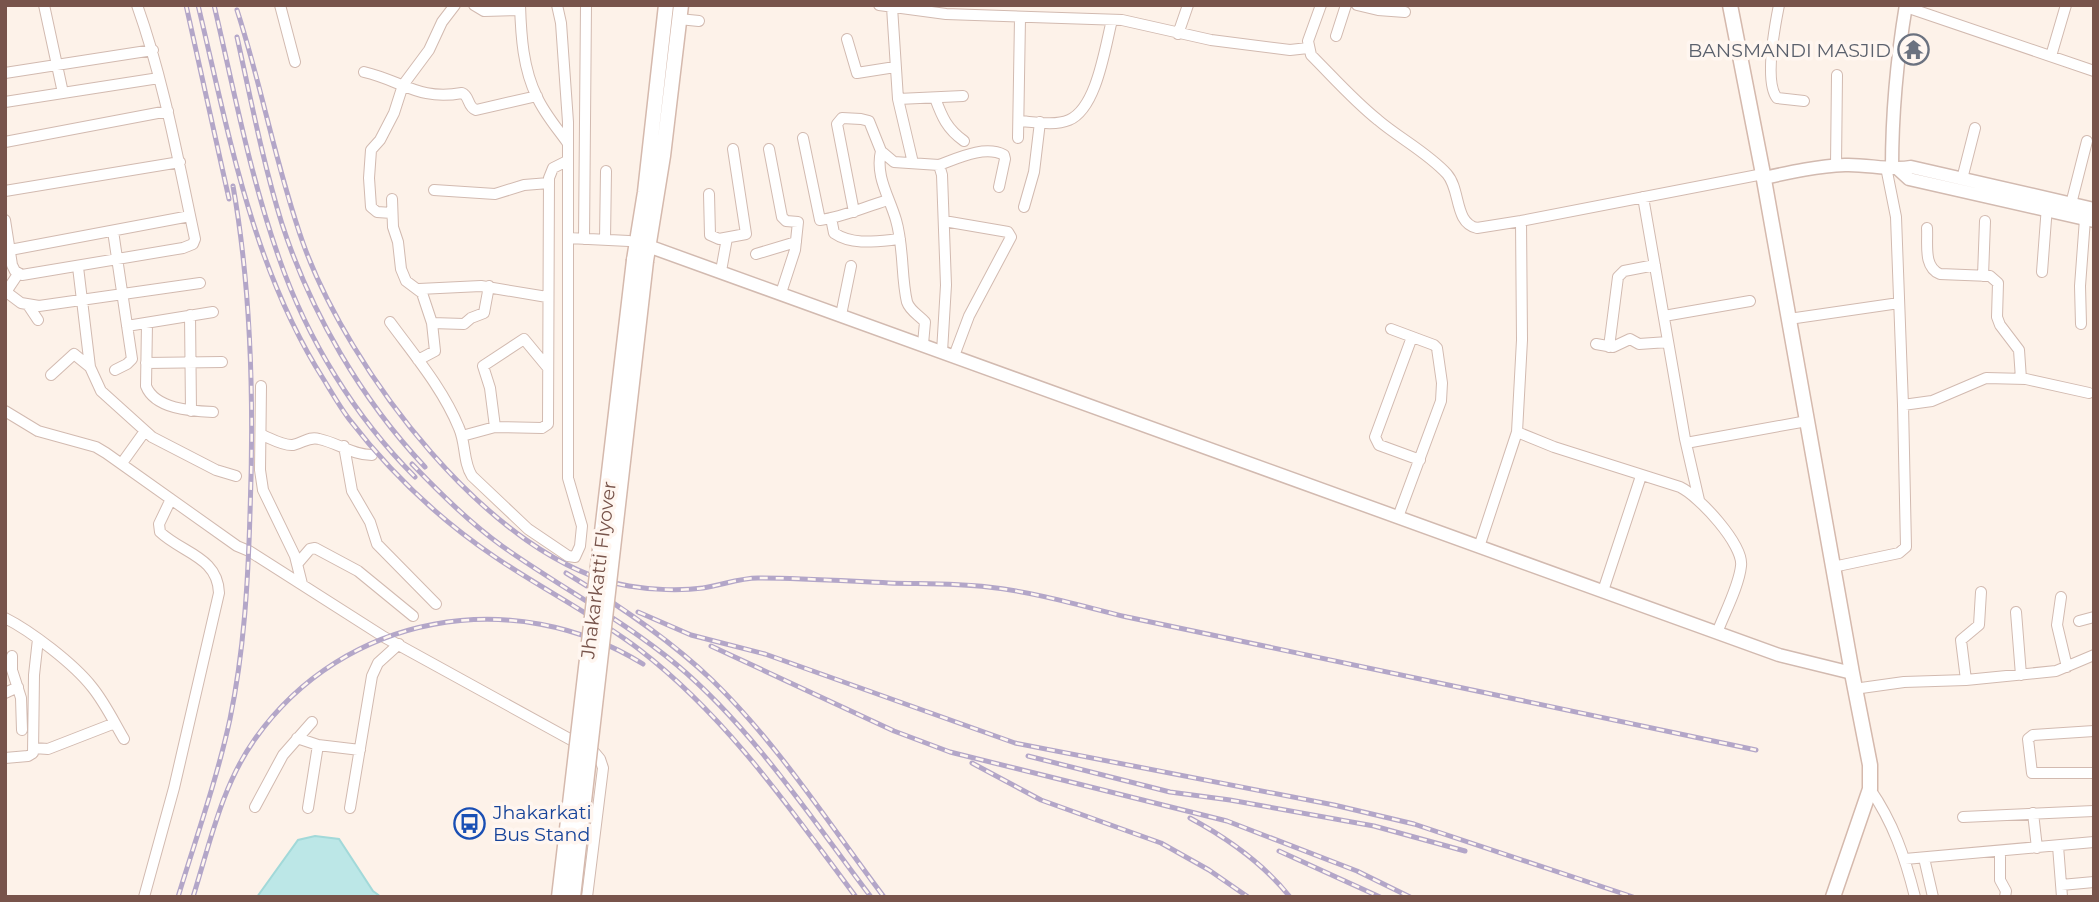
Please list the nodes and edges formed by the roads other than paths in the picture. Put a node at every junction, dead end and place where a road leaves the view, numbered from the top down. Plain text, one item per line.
1 (44, 5) edge
2 (137, 5) edge
3 (280, 5) edge
4 (455, 5) edge
5 (474, 5) edge
6 (558, 5) edge
7 (586, 5) edge
8 (666, 5) edge
9 (879, 5) edge
10 (1006, 5) edge
11 (1188, 5) edge
12 (1321, 5) edge
13 (1346, 5) edge
14 (1357, 5) edge
15 (1730, 5) edge
16 (1779, 5) edge
17 (2066, 5) edge
18 (1906, 6) edge
19 (520, 7) edge
20 (892, 8) junction
21 (680, 12) edge
22 (1405, 12) dead end
23 (1007, 17) junction
24 (1020, 18) junction
25 (1112, 20) junction
26 (699, 21) dead end
27 (1178, 34) junction
28 (1336, 37) dead end
29 (847, 39) dead end
30 (1308, 48) junction
31 (153, 50) junction
32 (2051, 56) junction
33 (295, 62) dead end
34 (56, 64) junction
35 (895, 67) junction
36 (2094, 71) edge
37 (364, 72) dead end
38 (5, 73) edge
39 (1837, 75) dead end
40 (159, 78) junction
41 (403, 85) junction
42 (63, 93) junction
43 (537, 96) junction
44 (963, 96) dead end
45 (935, 98) junction
46 (898, 99) junction
47 (1804, 101) dead end
48 (5, 102) edge
49 (168, 111) junction
50 (1019, 121) junction
51 (1041, 122) junction
52 (1975, 128) dead end
53 (803, 138) dead end
54 (1018, 138) dead end
55 (964, 141) dead end
56 (2087, 141) dead end
57 (5, 142) edge
58 (567, 142) junction
59 (733, 149) dead end
60 (769, 149) dead end
61 (881, 151) junction
62 (567, 160) junction
63 (180, 162) junction
64 (913, 163) junction
65 (939, 165) junction
66 (1836, 165) junction
67 (1892, 168) junction
68 (606, 171) dead end
69 (1764, 176) junction
70 (1962, 179) junction
71 (549, 183) junction
72 (999, 187) dead end
73 (434, 190) dead end
74 (5, 191) edge
75 (709, 194) dead end
76 (1643, 197) junction
77 (392, 198) dead end
78 (888, 200) junction
79 (2047, 204) junction
80 (2071, 204) junction
81 (1024, 207) dead end
82 (854, 212) junction
83 (392, 213) junction
84 (2091, 215) edge
85 (190, 216) junction
86 (831, 218) junction
87 (5, 220) edge
88 (944, 221) junction
89 (1984, 221) dead end
90 (1521, 222) junction
91 (1927, 228) dead end
92 (113, 231) junction
93 (568, 238) junction
94 (727, 238) junction
95 (584, 239) junction
96 (900, 239) junction
97 (605, 240) junction
98 (796, 242) junction
99 (10, 250) junction
100 (641, 252) junction
101 (756, 254) dead end
102 (118, 261) junction
103 (1655, 265) junction
104 (851, 266) dead end
105 (78, 267) junction
106 (721, 271) junction
107 (2042, 272) dead end
108 (18, 274) junction
109 (1983, 276) junction
110 (200, 283) dead end
111 (489, 286) junction
112 (419, 289) junction
113 (6, 291) edge
114 (122, 293) junction
115 (781, 293) junction
116 (547, 297) junction
117 (83, 299) junction
118 (1750, 301) dead end
119 (1899, 303) junction
120 (28, 305) junction
121 (213, 312) dead end
122 (190, 315) junction
123 (841, 315) junction
124 (1664, 316) junction
125 (1789, 319) junction
126 (38, 320) dead end
127 (390, 322) dead end
128 (147, 323) junction
129 (432, 323) junction
130 (2081, 324) dead end
131 (127, 326) junction
132 (1391, 329) dead end
133 (1412, 337) junction
134 (1668, 342) junction
135 (923, 344) junction
136 (1596, 344) dead end
137 (1609, 346) junction
138 (948, 354) junction
139 (418, 360) junction
140 (191, 362) junction
141 (222, 362) dead end
142 (146, 363) junction
143 (90, 367) junction
144 (548, 368) junction
145 (116, 370) dead end
146 (51, 375) dead end
147 (2021, 379) junction
148 (261, 386) dead end
149 (2089, 393) dead end
150 (1903, 405) junction
151 (5, 411) edge
152 (191, 411) junction
153 (213, 412) dead end
154 (549, 419) junction
155 (1807, 421) junction
156 (495, 427) junction
157 (568, 430) junction
158 (145, 431) junction
159 (1517, 432) junction
160 (261, 435) junction
161 (462, 436) junction
162 (1686, 443) junction
163 (344, 446) junction
164 (372, 455) dead end
165 (1420, 460) junction
166 (122, 463) junction
167 (236, 476) dead end
168 (1641, 476) junction
169 (171, 499) junction
170 (1699, 501) junction
171 (1398, 517) junction
172 (1479, 547) junction
173 (298, 563) junction
174 (1833, 567) junction
175 (302, 584) junction
176 (1603, 591) junction
177 (1981, 592) dead end
178 (2061, 597) dead end
179 (436, 604) dead end
180 (2016, 612) dead end
181 (413, 616) dead end
182 (2094, 617) edge
183 (5, 618) edge
184 (2079, 621) dead end
185 (1717, 633) junction
186 (37, 639) junction
187 (400, 645) junction
188 (2094, 655) edge
189 (12, 656) dead end
190 (2067, 667) junction
191 (9, 670) edge
192 (1852, 673) junction
193 (2021, 675) junction
194 (1966, 680) junction
195 (18, 687) junction
196 (1854, 688) junction
197 (5, 693) edge
198 (312, 722) dead end
199 (115, 723) junction
200 (22, 730) dead end
201 (2094, 731) edge
202 (297, 738) junction
203 (124, 739) dead end
204 (318, 745) junction
205 (34, 748) junction
206 (360, 750) junction
207 (5, 758) edge
208 (2094, 773) edge
209 (1870, 789) junction
210 (255, 807) dead end
211 (308, 808) dead end
212 (350, 808) dead end
213 (2094, 811) edge
214 (2033, 813) junction
215 (1963, 817) dead end
216 (2094, 842) edge
217 (2058, 846) junction
218 (2037, 848) junction
219 (2000, 851) junction
220 (1924, 858) junction
221 (1905, 859) junction
222 (2094, 883) edge
223 (2061, 885) junction
224 (144, 897) edge
225 (559, 897) edge
226 (573, 897) edge
227 (586, 897) edge
228 (1833, 897) edge
229 (1915, 897) edge
230 (1933, 897) edge
231 (2005, 897) edge
232 (2062, 897) edge

1 - 34 street
2 - 31 street
3 - 33 street
4 - 41 street
5 - 19 street
6 - 58 street
7 - 95 street
8 - 100 main road
9 - 20 street
10 - 23 street
11 - 27 street
12 - 30 street
13 - 28 street
14 - 22 street
15 - 69 main road
16 - 47 street
17 - 32 street
18 - 32 street
18 - 67 street
19 - 43 street
20 - 23 street
20 - 35 street
21 - 26 street
21 - 100 main road
23 - 24 street
24 - 25 street
24 - 50 street
25 - 27 street
25 - 51 street
27 - 30 street
29 - 35 street
30 - 90 street
31 - 34 street
31 - 40 street
32 - 36 street
34 - 38 street
34 - 42 street
35 - 46 street
37 - 41 street
39 - 66 street
40 - 42 street
40 - 49 street
41 - 43 street
41 - 83 street
42 - 48 street
43 - 58 street
44 - 45 street
45 - 46 street
45 - 55 street
46 - 64 street
49 - 57 street
49 - 63 street
50 - 51 street
50 - 54 street
51 - 81 street
52 - 70 street
53 - 86 street
56 - 80 street
58 - 62 street
59 - 94 street
60 - 98 street
61 - 64 street
61 - 78 street
61 - 82 street
62 - 71 street
62 - 93 street
63 - 74 street
63 - 85 street
64 - 65 street
65 - 72 street
65 - 88 street
66 - 67 street
66 - 69 street
67 - 70 street
67 - 79 street
67 - 119 street
68 - 97 street
69 - 76 street
69 - 125 main road
70 - 79 street
71 - 73 street
71 - 116 street
75 - 94 street
76 - 90 street
76 - 103 street
77 - 83 street
78 - 82 street
78 - 96 street
79 - 80 street
79 - 84 street
79 - 107 street
80 - 84 street
82 - 86 street
83 - 112 street
84 - 130 street
85 - 92 street
85 - 102 street
86 - 96 street
87 - 99 street
88 - 138 street
88 - 138 street
89 - 109 street
90 - 159 street
91 - 109 street
92 - 99 street
92 - 102 street
93 - 95 street
93 - 157 street
94 - 106 street
95 - 97 street
96 - 135 street
97 - 100 street
98 - 101 street
98 - 115 street
99 - 108 street
100 - 106 street
100 - 225 main road, Jhakarkatti Flyover, bridge
100 - 226 main road, Jhakarkatti Flyover, bridge
102 - 105 street
102 - 114 street
103 - 124 street
103 - 137 street
104 - 123 street
105 - 108 street
105 - 117 street
106 - 115 street
108 - 113 street
109 - 147 street
110 - 114 street
111 - 112 street
111 - 116 street
111 - 129 street
112 - 129 street
113 - 120 street
114 - 117 street
114 - 131 street
115 - 123 street
116 - 144 street
117 - 120 street
117 - 143 street
118 - 124 street
119 - 125 street
119 - 150 street
120 - 126 street
121 - 122 street
122 - 128 street
122 - 140 street
123 - 135 street
124 - 134 street
125 - 155 main road
127 - 139 street
128 - 131 street
128 - 142 street
129 - 139 street
131 - 145 street
132 - 133 street
133 - 165 street
133 - 165 street
134 - 137 street
134 - 162 street
135 - 138 street
136 - 137 street
138 - 171 street
139 - 161 street
140 - 141 street
140 - 142 street
140 - 152 street
142 - 152 street
143 - 146 street
143 - 158 street
144 - 154 street
144 - 156 street
147 - 149 street
147 - 150 street
148 - 160 street
150 - 174 street
151 - 166 street
152 - 153 street
154 - 156 street
154 - 157 street
155 - 162 street
155 - 174 main road
156 - 161 street
157 - 161 street
158 - 166 street
158 - 167 street
159 - 168 street
159 - 172 street
160 - 163 street
160 - 173 street
162 - 170 street
163 - 164 street
163 - 179 street
165 - 171 street
166 - 169 street
168 - 170 street
168 - 176 street
169 - 175 street
169 - 224 street
170 - 185 street
171 - 172 street
172 - 176 street
173 - 175 street
173 - 181 street
174 - 192 main road
175 - 187 street
176 - 185 street
177 - 194 street
178 - 190 street
180 - 193 street
182 - 184 street
183 - 186 street
185 - 192 street
186 - 199 street
186 - 205 street
187 - 206 street
187 - 227 street
188 - 190 street
189 - 191 street
190 - 193 street
191 - 195 street
192 - 196 main road
193 - 194 street
194 - 196 street
195 - 197 street
195 - 200 street
196 - 209 main road
198 - 202 street
199 - 203 street
199 - 205 street
201 - 208 street
202 - 204 street
202 - 210 street
204 - 206 street
204 - 211 street
205 - 207 street
206 - 212 street
209 - 221 street
209 - 228 main road
213 - 214 street
214 - 215 street
214 - 218 street
216 - 217 street
217 - 218 street
217 - 223 street
218 - 219 street
219 - 220 street
219 - 231 street
220 - 221 street
220 - 230 street
221 - 229 street
222 - 223 street
223 - 232 street

